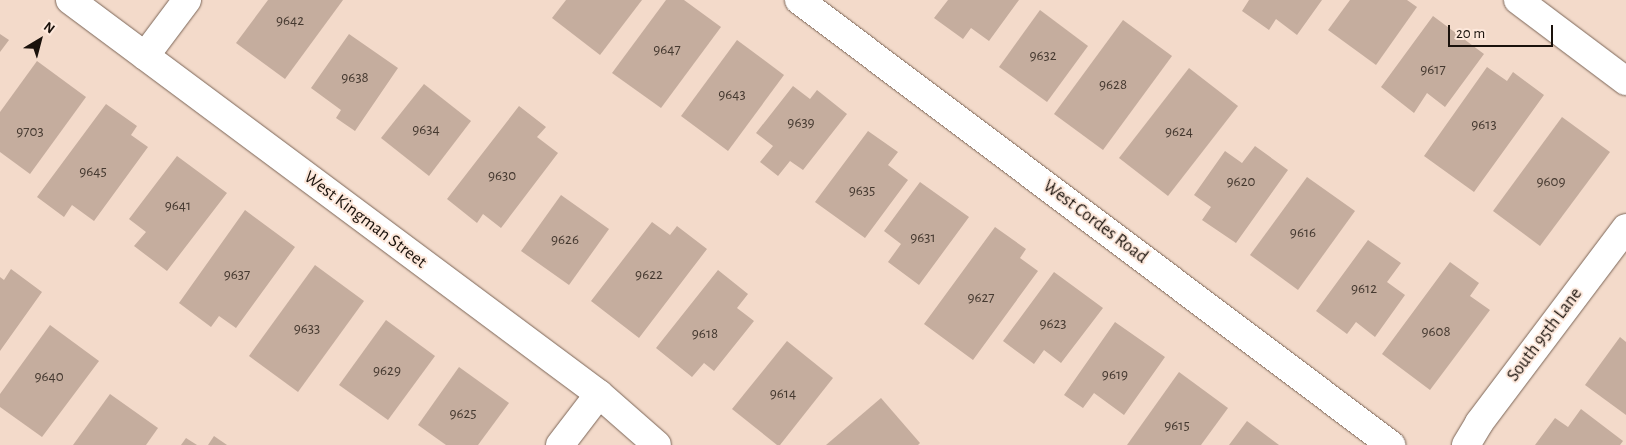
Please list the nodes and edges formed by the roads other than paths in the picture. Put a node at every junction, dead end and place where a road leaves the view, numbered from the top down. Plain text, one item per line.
1 (70, 0) edge
2 (187, 0) edge
3 (799, 0) edge
4 (1518, 0) edge
5 (145, 56) junction
6 (1626, 81) edge
7 (1626, 228) edge
8 (599, 394) junction
9 (560, 445) edge
10 (657, 445) edge
11 (1391, 445) edge
12 (1466, 445) edge

1 - 5 street, West Kingman Street
2 - 5 street
3 - 11 street, West Cordes Road
4 - 6 street
5 - 8 street, West Kingman Street
7 - 12 street, South 95th Lane
8 - 9 street
8 - 10 street, West Kingman Street

